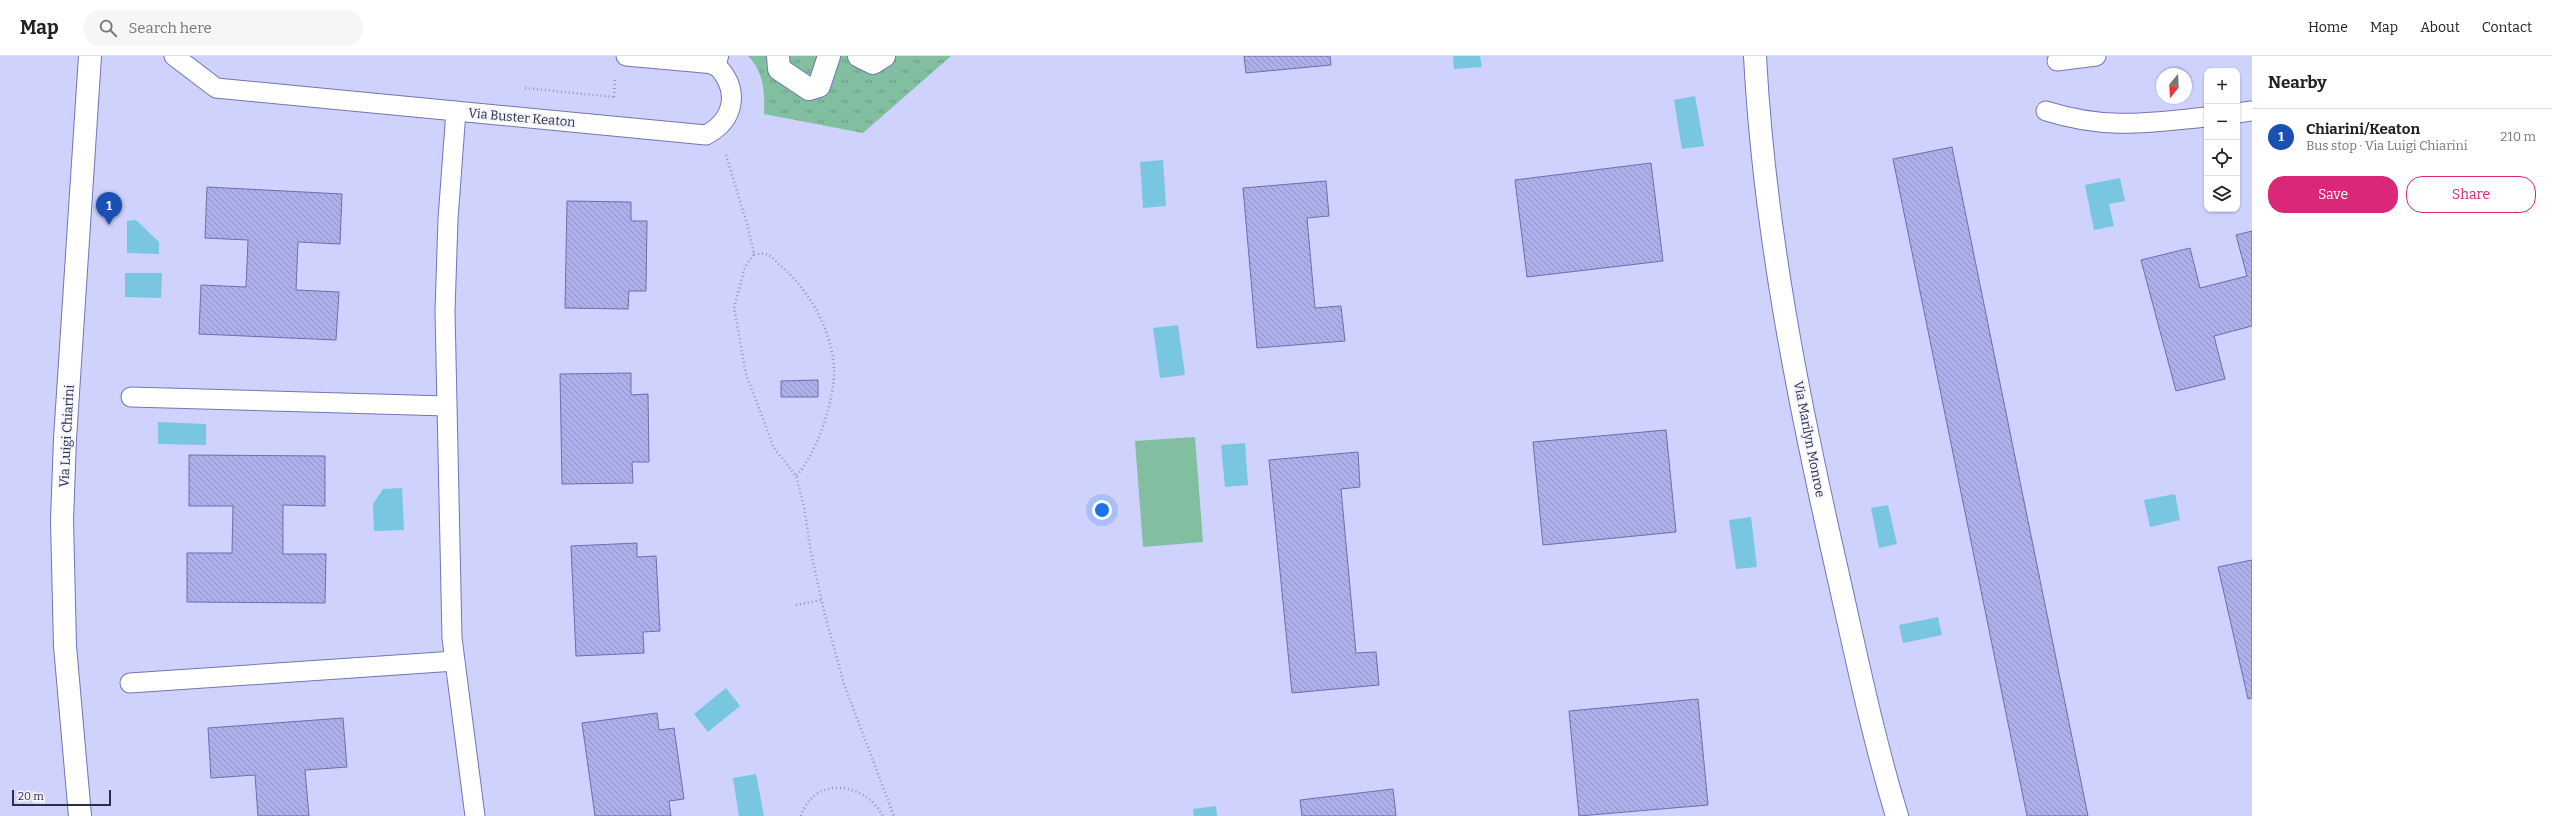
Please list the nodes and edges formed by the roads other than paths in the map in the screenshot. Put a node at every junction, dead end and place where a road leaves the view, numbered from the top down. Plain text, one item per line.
1 (90, 56) edge
2 (174, 56) edge
3 (626, 56) edge
4 (778, 56) edge
5 (829, 56) edge
6 (859, 56) edge
7 (884, 56) edge
8 (1755, 56) edge
9 (2096, 56) edge
10 (716, 60) edge
11 (2057, 62) dead end
12 (456, 111) junction
13 (2046, 111) dead end
14 (2252, 111) edge
15 (2240, 113) edge
16 (2204, 117) edge
17 (131, 397) dead end
18 (447, 406) junction
19 (455, 661) junction
20 (130, 683) dead end
21 (80, 816) edge
22 (475, 816) edge
23 (1897, 816) edge

1 - 21 street, Via Luigi Chiarini
2 - 12 lane, Via Buster Keaton
3 - 10 lane
4 - 5 street
6 - 7 street
8 - 23 street, Via Marilyn Monroe
9 - 11 lane
10 - 12 lane, Via Buster Keaton
12 - 18 lane
13 - 16 lane
14 - 15 lane
17 - 18 lane
18 - 19 lane
19 - 20 lane
19 - 22 lane

